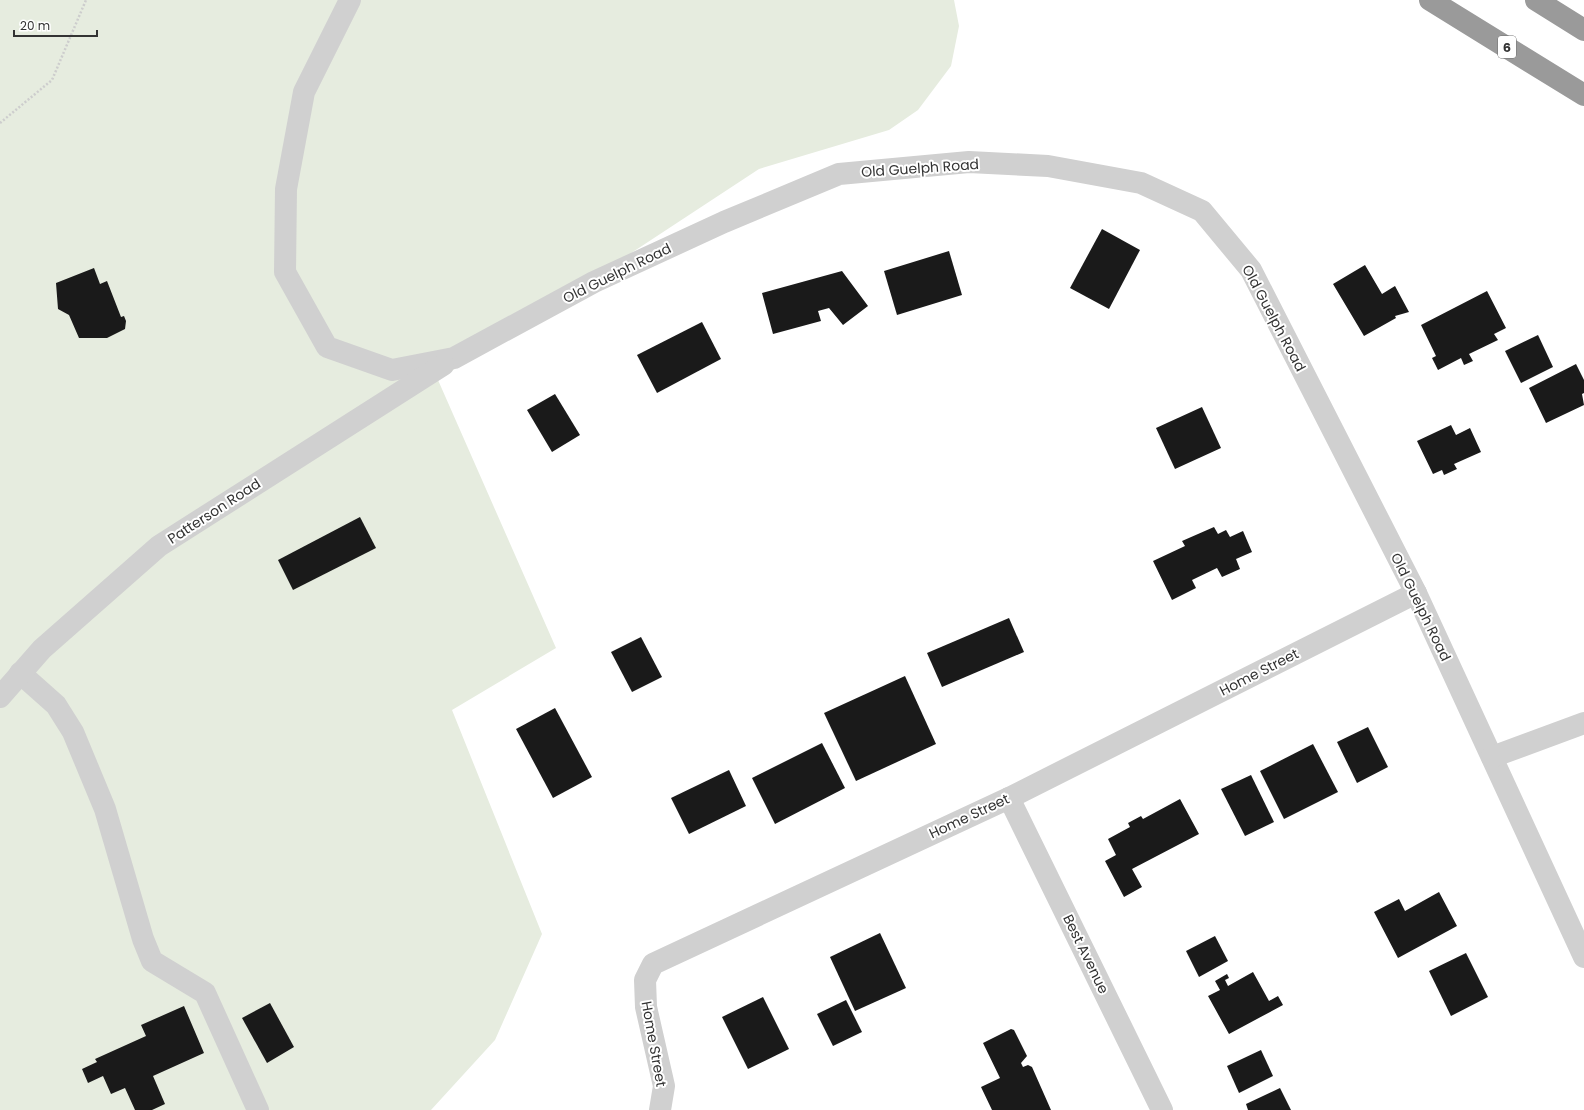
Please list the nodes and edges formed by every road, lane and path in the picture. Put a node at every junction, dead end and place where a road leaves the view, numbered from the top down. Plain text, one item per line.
1 (86, 0) edge
2 (350, 0) edge
3 (1430, 0) edge
4 (1536, 0) edge
5 (1584, 30) edge
6 (1584, 95) edge
7 (0, 123) edge
8 (454, 358) junction
9 (1416, 593) junction
10 (20, 673) junction
11 (0, 697) edge
12 (1584, 723) edge
13 (1492, 757) junction
14 (1009, 798) junction
15 (1584, 957) edge
16 (258, 1110) edge
17 (660, 1110) edge
18 (1162, 1110) edge

1 - 7 path
2 - 8 street, Old Guelph Road
3 - 6 highway, 6
4 - 5 highway
8 - 9 street, Old Guelph Road
8 - 10 street, Patterson Road
9 - 13 street, Old Guelph Road
9 - 14 street, Home Street
10 - 11 street, Patterson Road
10 - 16 street
12 - 13 street
13 - 15 street, Old Guelph Road
14 - 17 street, Home Street
14 - 18 street, Best Avenue

